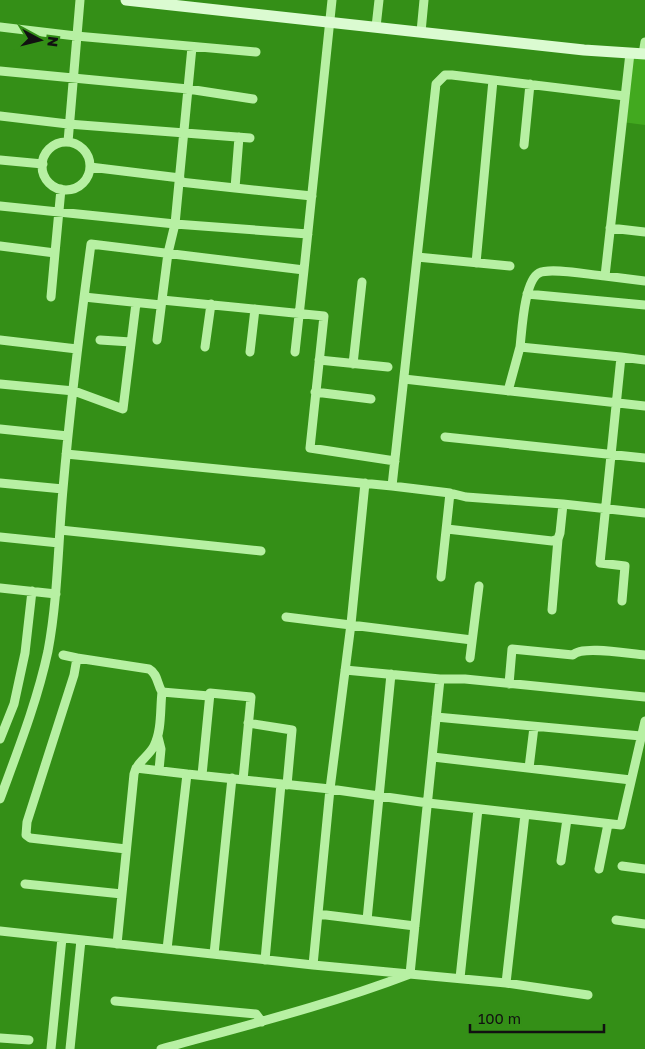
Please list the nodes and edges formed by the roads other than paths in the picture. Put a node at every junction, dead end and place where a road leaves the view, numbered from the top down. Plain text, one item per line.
1 (80, 0) edge
2 (126, 0) edge
3 (332, 0) edge
4 (379, 0) edge
5 (424, 0) edge
6 (330, 22) junction
7 (0, 27) edge
8 (376, 27) junction
9 (420, 32) junction
10 (76, 36) junction
11 (645, 42) edge
12 (192, 47) junction
13 (256, 52) dead end
14 (630, 53) junction
15 (644, 54) edge
16 (0, 71) edge
17 (73, 79) junction
18 (493, 80) junction
19 (530, 84) junction
20 (188, 89) junction
21 (625, 96) junction
22 (253, 99) dead end
23 (0, 116) edge
24 (68, 124) junction
25 (185, 133) junction
26 (239, 138) junction
27 (250, 138) dead end
28 (68, 142) junction
29 (524, 145) dead end
30 (0, 160) edge
31 (42, 164) junction
32 (90, 167) junction
33 (180, 180) junction
34 (235, 188) junction
35 (61, 189) junction
36 (312, 196) junction
37 (0, 206) edge
38 (59, 211) junction
39 (175, 224) junction
40 (610, 228) junction
41 (645, 232) edge
42 (308, 234) junction
43 (0, 246) edge
44 (55, 253) junction
45 (168, 253) junction
46 (417, 257) junction
47 (476, 263) junction
48 (510, 266) dead end
49 (304, 270) junction
50 (605, 276) junction
51 (645, 281) edge
52 (362, 282) dead end
53 (527, 294) junction
54 (51, 297) dead end
55 (84, 298) junction
56 (136, 303) junction
57 (161, 303) junction
58 (211, 304) junction
59 (645, 305) edge
60 (255, 309) junction
61 (300, 313) junction
62 (0, 340) edge
63 (100, 340) dead end
64 (157, 340) dead end
65 (131, 342) junction
66 (520, 347) junction
67 (206, 348) dead end
68 (77, 349) junction
69 (250, 352) dead end
70 (294, 352) dead end
71 (621, 357) junction
72 (319, 360) junction
73 (645, 360) edge
74 (353, 364) junction
75 (388, 367) dead end
76 (404, 378) junction
77 (0, 384) edge
78 (74, 391) junction
79 (508, 391) junction
80 (315, 392) junction
81 (371, 399) dead end
82 (616, 402) junction
83 (645, 406) edge
84 (0, 429) edge
85 (68, 436) junction
86 (445, 437) dead end
87 (66, 454) junction
88 (611, 454) junction
89 (645, 458) edge
90 (395, 461) junction
91 (0, 483) edge
92 (365, 483) junction
93 (392, 486) junction
94 (63, 489) junction
95 (450, 493) junction
96 (563, 504) junction
97 (606, 509) junction
98 (645, 513) edge
99 (447, 529) junction
100 (60, 530) junction
101 (0, 537) edge
102 (558, 539) junction
103 (59, 543) junction
104 (262, 550) dead end
105 (441, 577) dead end
106 (479, 586) dead end
107 (0, 588) edge
108 (32, 591) junction
109 (56, 594) junction
110 (622, 601) dead end
111 (552, 610) dead end
112 (286, 616) dead end
113 (351, 624) junction
114 (472, 640) junction
115 (64, 655) dead end
116 (645, 655) edge
117 (77, 658) junction
118 (470, 658) dead end
119 (345, 670) junction
120 (391, 674) junction
121 (440, 679) junction
122 (509, 684) junction
123 (162, 692) junction
124 (209, 696) junction
125 (645, 697) edge
126 (436, 717) junction
127 (645, 721) edge
128 (248, 723) junction
129 (534, 727) junction
130 (641, 736) junction
131 (158, 738) junction
132 (0, 739) edge
133 (433, 757) junction
134 (136, 768) junction
135 (529, 768) junction
136 (158, 770) junction
137 (187, 774) junction
138 (202, 775) junction
139 (232, 778) junction
140 (243, 780) junction
141 (631, 780) junction
142 (284, 784) junction
143 (330, 789) junction
144 (379, 796) junction
145 (0, 799) edge
146 (428, 803) junction
147 (478, 809) junction
148 (525, 814) junction
149 (567, 819) junction
150 (608, 824) junction
151 (126, 849) junction
152 (561, 861) dead end
153 (622, 866) dead end
154 (599, 869) dead end
155 (645, 869) edge
156 (25, 884) dead end
157 (122, 894) junction
158 (318, 914) junction
159 (367, 920) junction
160 (616, 920) dead end
161 (645, 924) edge
162 (415, 926) junction
163 (0, 931) edge
164 (62, 938) junction
165 (82, 940) junction
166 (117, 944) junction
167 (166, 949) junction
168 (214, 954) junction
169 (265, 960) junction
170 (313, 965) junction
171 (410, 974) junction
172 (460, 978) junction
173 (506, 983) junction
174 (588, 995) dead end
175 (115, 1001) dead end
176 (262, 1022) junction
177 (0, 1038) edge
178 (29, 1040) dead end
179 (51, 1049) edge
180 (70, 1049) edge
181 (161, 1049) edge

1 - 10 street
2 - 6 street
3 - 6 street
4 - 8 street
5 - 9 street
6 - 8 street
6 - 36 street
7 - 10 street
8 - 9 street
9 - 14 street
10 - 12 street
10 - 17 street
11 - 15 street
12 - 13 street
12 - 20 street
14 - 15 street
14 - 21 street
16 - 17 street
17 - 20 street
17 - 24 street
18 - 19 street
18 - 46 street
18 - 47 street
19 - 21 street
19 - 29 street
20 - 22 street
20 - 25 street
21 - 40 street
23 - 24 street
24 - 25 street
24 - 28 street
25 - 26 street
25 - 33 street
26 - 27 street
26 - 34 street
28 - 31 street
28 - 32 street
30 - 31 street
31 - 35 street
32 - 33 street
32 - 35 street
33 - 34 street
33 - 39 street
34 - 36 street
35 - 38 street
36 - 42 street
37 - 38 street
38 - 39 street
38 - 44 street
39 - 42 street
39 - 45 street
40 - 41 street
40 - 50 street
42 - 49 street
43 - 44 street
44 - 54 street
45 - 49 street
45 - 55 street
45 - 57 street
46 - 47 street
46 - 76 street
47 - 48 street
49 - 61 street
50 - 51 street
50 - 53 street
52 - 74 street
53 - 59 street
53 - 66 street
55 - 56 street
55 - 68 street
56 - 57 street
56 - 65 street
57 - 58 street
57 - 64 street
58 - 60 street
58 - 67 street
60 - 61 street
60 - 69 street
61 - 70 street
61 - 72 street
62 - 68 street
63 - 65 street
65 - 78 street
66 - 71 street
66 - 79 street
68 - 78 street
71 - 73 street
71 - 82 street
72 - 74 street
72 - 80 street
74 - 75 street
76 - 79 street
76 - 90 street
77 - 78 street
78 - 85 street
79 - 82 street
80 - 81 street
80 - 90 street
82 - 83 street
82 - 88 street
84 - 85 street
85 - 87 street
86 - 88 street
87 - 92 street
87 - 94 street
88 - 89 street
88 - 97 street
90 - 93 street
91 - 94 street
92 - 93 street
92 - 113 street
93 - 95 street
94 - 100 street
95 - 96 street
95 - 99 street
96 - 97 street
96 - 102 street
97 - 98 street
97 - 110 street
99 - 102 street
99 - 105 street
100 - 103 street
100 - 104 street
101 - 103 street
102 - 111 street
103 - 109 street
106 - 114 street
107 - 108 street
108 - 109 street
108 - 132 street
109 - 145 street
112 - 113 street
113 - 114 street
113 - 119 street
114 - 118 street
115 - 117 street
116 - 122 street
117 - 123 street
117 - 151 street
119 - 120 street
119 - 143 street
120 - 121 street
120 - 144 street
121 - 122 street
121 - 126 street
122 - 125 street
123 - 124 street
123 - 131 street
124 - 128 street
124 - 138 street
126 - 129 street
126 - 133 street
127 - 130 street
128 - 140 street
128 - 142 street
129 - 130 street
129 - 135 street
130 - 141 street
131 - 134 street
131 - 136 street
133 - 135 street
133 - 146 street
134 - 136 street
134 - 151 street
135 - 141 street
136 - 137 street
137 - 138 street
137 - 167 street
138 - 139 street
139 - 140 street
139 - 168 street
140 - 142 street
141 - 150 street
142 - 143 street
142 - 169 street
143 - 144 street
143 - 158 street
144 - 146 street
144 - 159 street
146 - 147 street
146 - 162 street
147 - 148 street
147 - 172 street
148 - 149 street
148 - 173 street
149 - 150 street
149 - 152 street
150 - 154 street
151 - 157 street
153 - 155 street
156 - 157 street
157 - 166 street
158 - 159 street
158 - 170 street
159 - 162 street
160 - 161 street
162 - 171 street
163 - 164 street
164 - 165 street
164 - 179 street
165 - 166 street
165 - 180 street
166 - 167 street
167 - 168 street
168 - 169 street
169 - 170 street
170 - 171 street
171 - 172 street
171 - 176 street
172 - 173 street
173 - 174 street
175 - 176 street
176 - 181 street
177 - 178 street

